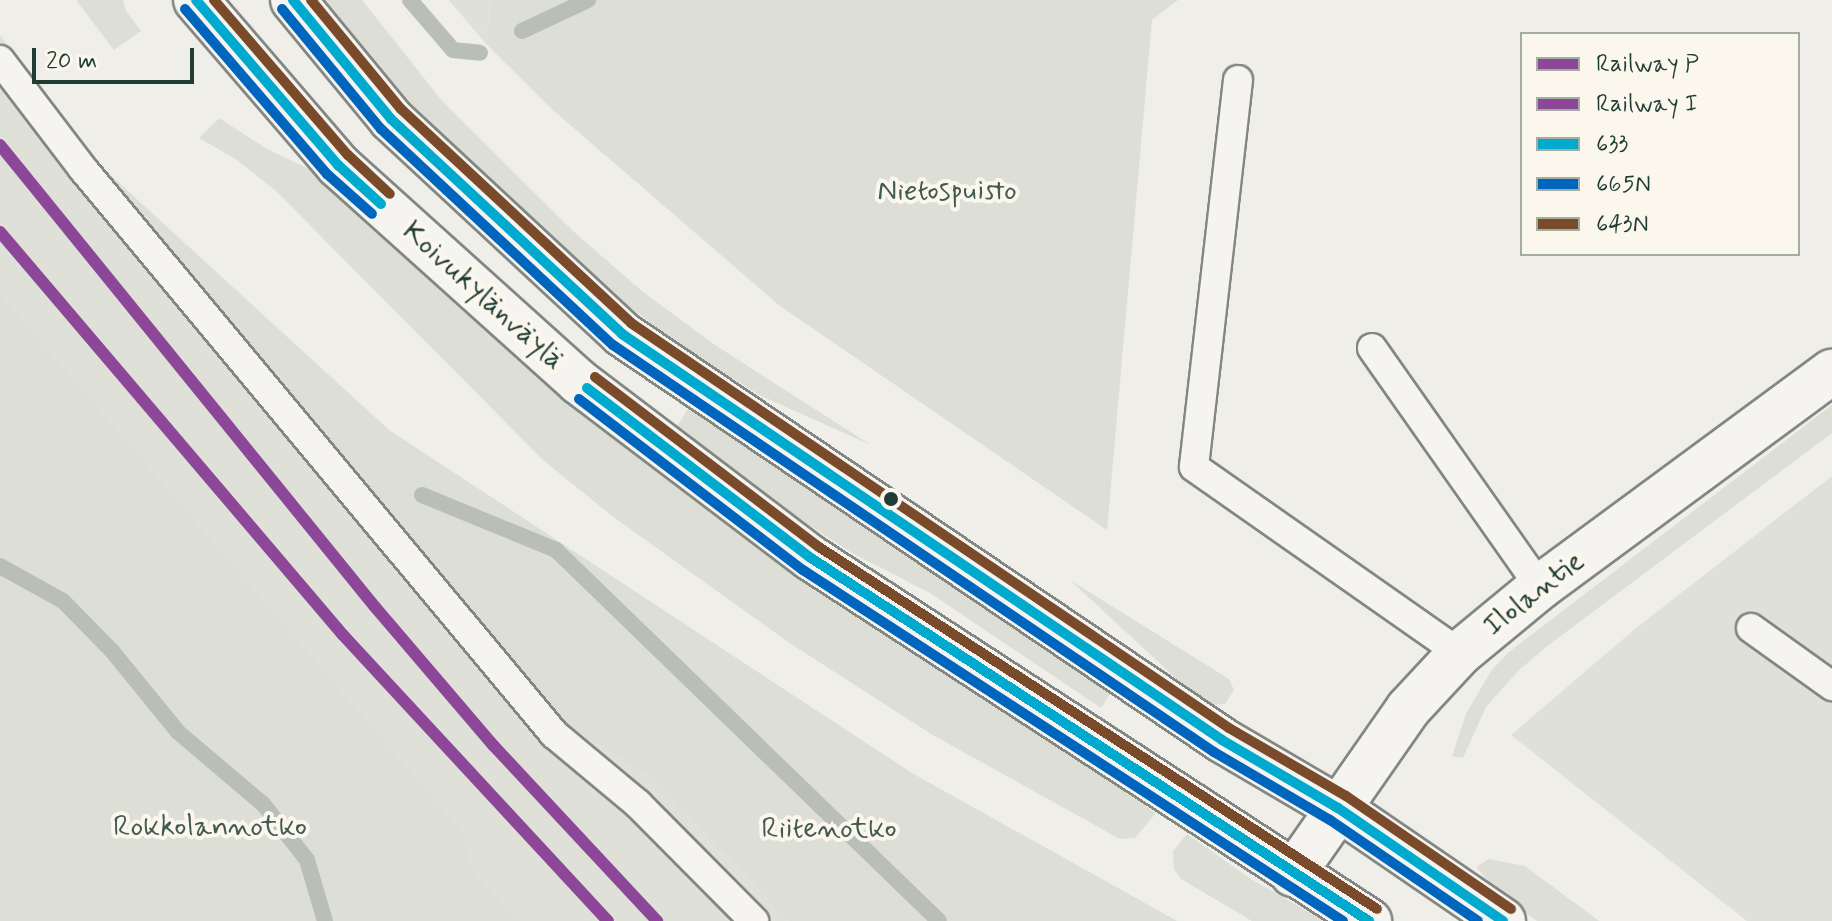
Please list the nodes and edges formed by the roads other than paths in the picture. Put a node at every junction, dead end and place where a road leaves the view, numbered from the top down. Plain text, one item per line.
1 (196, 0) edge
2 (293, 0) edge
3 (0, 60) edge
4 (1238, 80) dead end
5 (1372, 348) dead end
6 (1832, 372) edge
7 (1540, 587) junction
8 (1751, 628) dead end
9 (1460, 653) junction
10 (1832, 686) edge
11 (1338, 808) junction
12 (1293, 874) junction
13 (754, 921) edge
14 (1369, 921) edge
15 (1503, 921) edge

1 - 12 main road, Koivukylänväylä
2 - 11 main road
3 - 13 lane
4 - 9 lane
5 - 7 lane
6 - 7 main road, Ilolantie
7 - 9 main road, Ilolantie
8 - 10 lane
9 - 11 main road, Ilolantie
11 - 12 main road, Ilolantie
11 - 15 main road
12 - 14 main road, Koivukylänväylä

